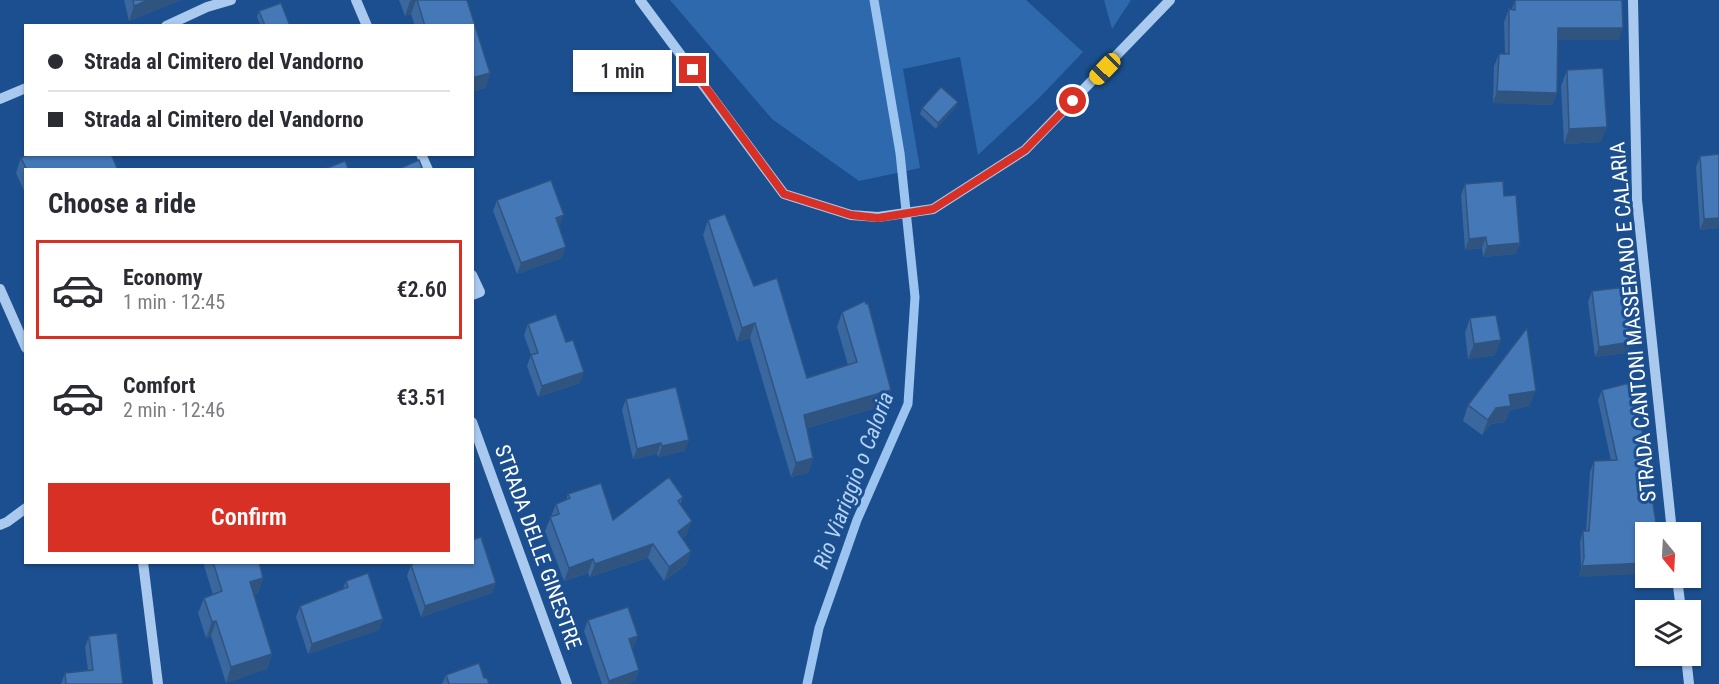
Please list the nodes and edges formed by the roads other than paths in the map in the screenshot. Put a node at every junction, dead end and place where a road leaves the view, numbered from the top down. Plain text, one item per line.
1 (231, 0) edge
2 (356, 0) edge
3 (640, 0) edge
4 (1170, 0) edge
5 (1633, 0) edge
6 (171, 24) edge
7 (366, 24) edge
8 (24, 89) edge
9 (0, 99) edge
10 (474, 279) edge
11 (0, 289) edge
12 (474, 294) edge
13 (24, 343) edge
14 (474, 428) edge
15 (24, 509) edge
16 (1671, 522) edge
17 (0, 525) edge
18 (143, 564) edge
19 (1687, 666) edge
20 (158, 684) edge
21 (567, 684) edge
22 (1689, 684) edge

1 - 6 street
2 - 7 street
3 - 4 street
5 - 16 street, STRADA CANTONI MASSERANO E CALARIA
8 - 9 street
10 - 12 street
11 - 13 street
14 - 21 street, STRADA DELLE GINESTRE
15 - 17 street
18 - 20 street
19 - 22 street

